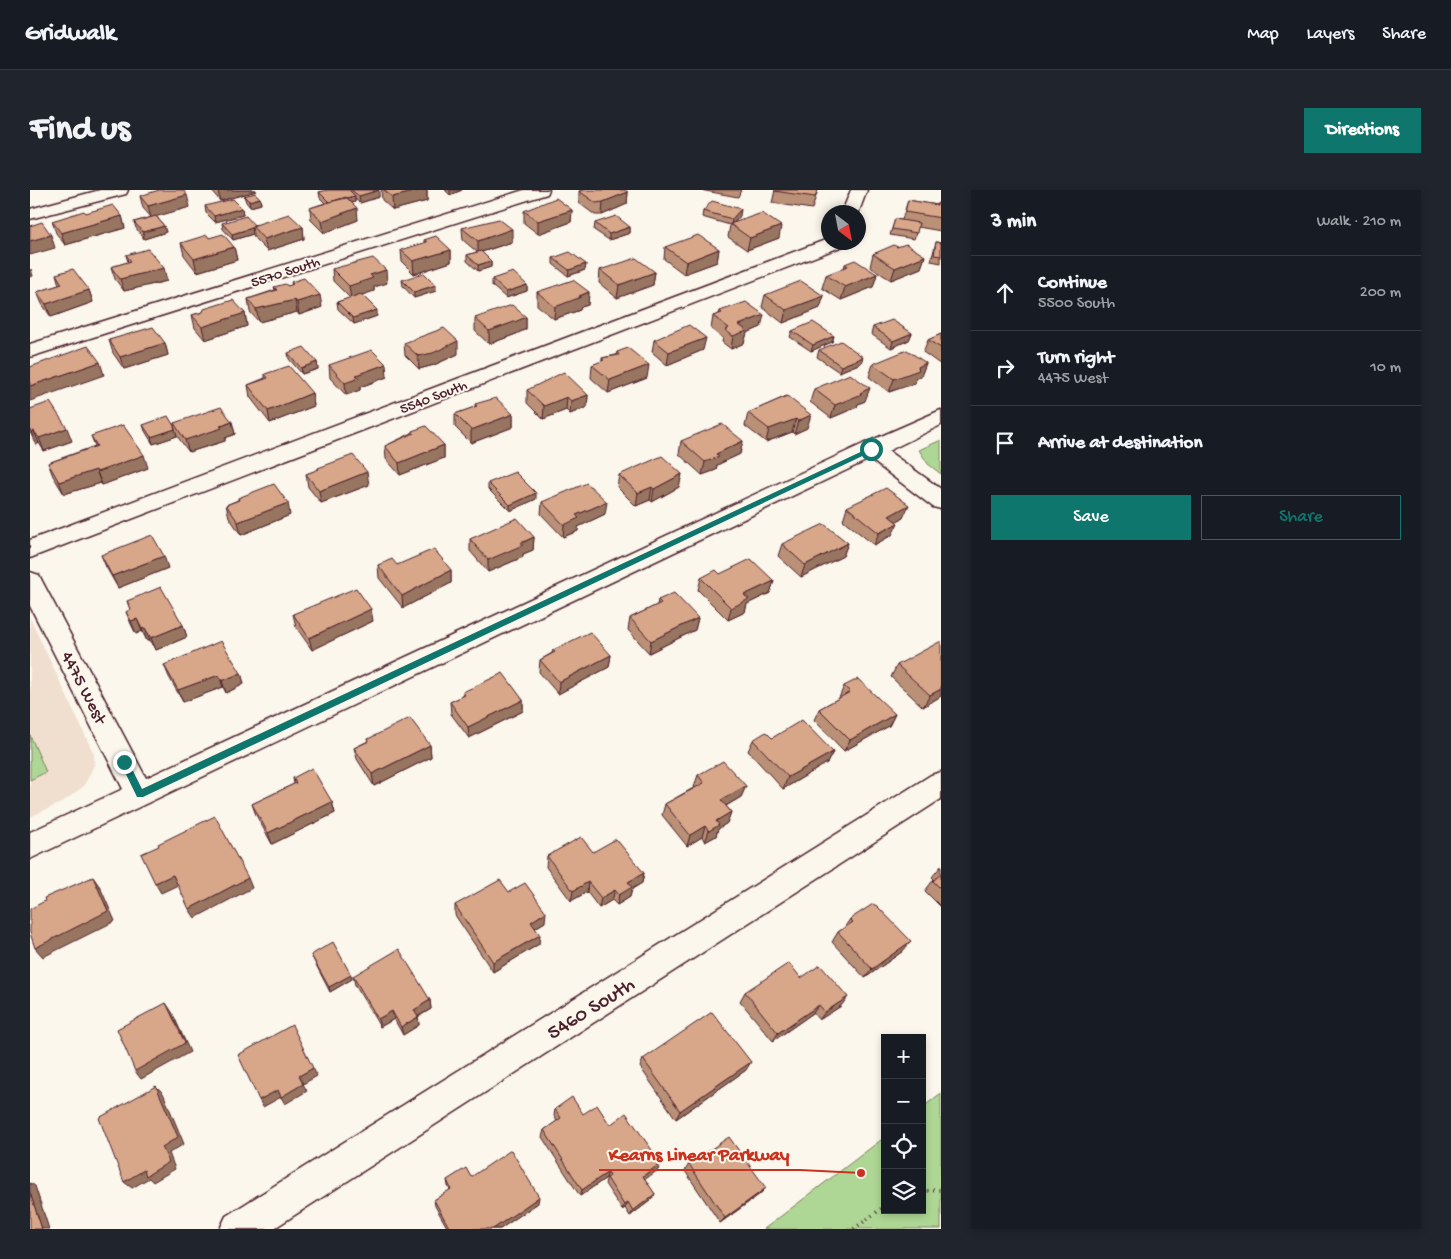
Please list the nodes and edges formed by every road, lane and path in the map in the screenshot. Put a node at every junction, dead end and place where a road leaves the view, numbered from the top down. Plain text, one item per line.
1 (120, 190) edge
2 (541, 190) edge
3 (859, 190) edge
4 (854, 205) edge
5 (30, 214) edge
6 (821, 248) edge
7 (30, 351) edge
8 (941, 417) edge
9 (871, 449) junction
10 (941, 501) edge
11 (30, 549) edge
12 (30, 581) edge
13 (941, 784) edge
14 (140, 794) junction
15 (30, 846) edge
16 (941, 1190) edge
17 (926, 1191) edge
18 (881, 1209) edge
19 (239, 1229) edge
20 (854, 1229) edge

1 - 5 street
2 - 7 street, 5570 South
3 - 4 street
6 - 11 street, 5540 South
8 - 9 street
9 - 10 street
9 - 14 street
12 - 14 street, 4475 West
13 - 19 street, 5460 South
14 - 15 street
16 - 17 path
18 - 20 path

